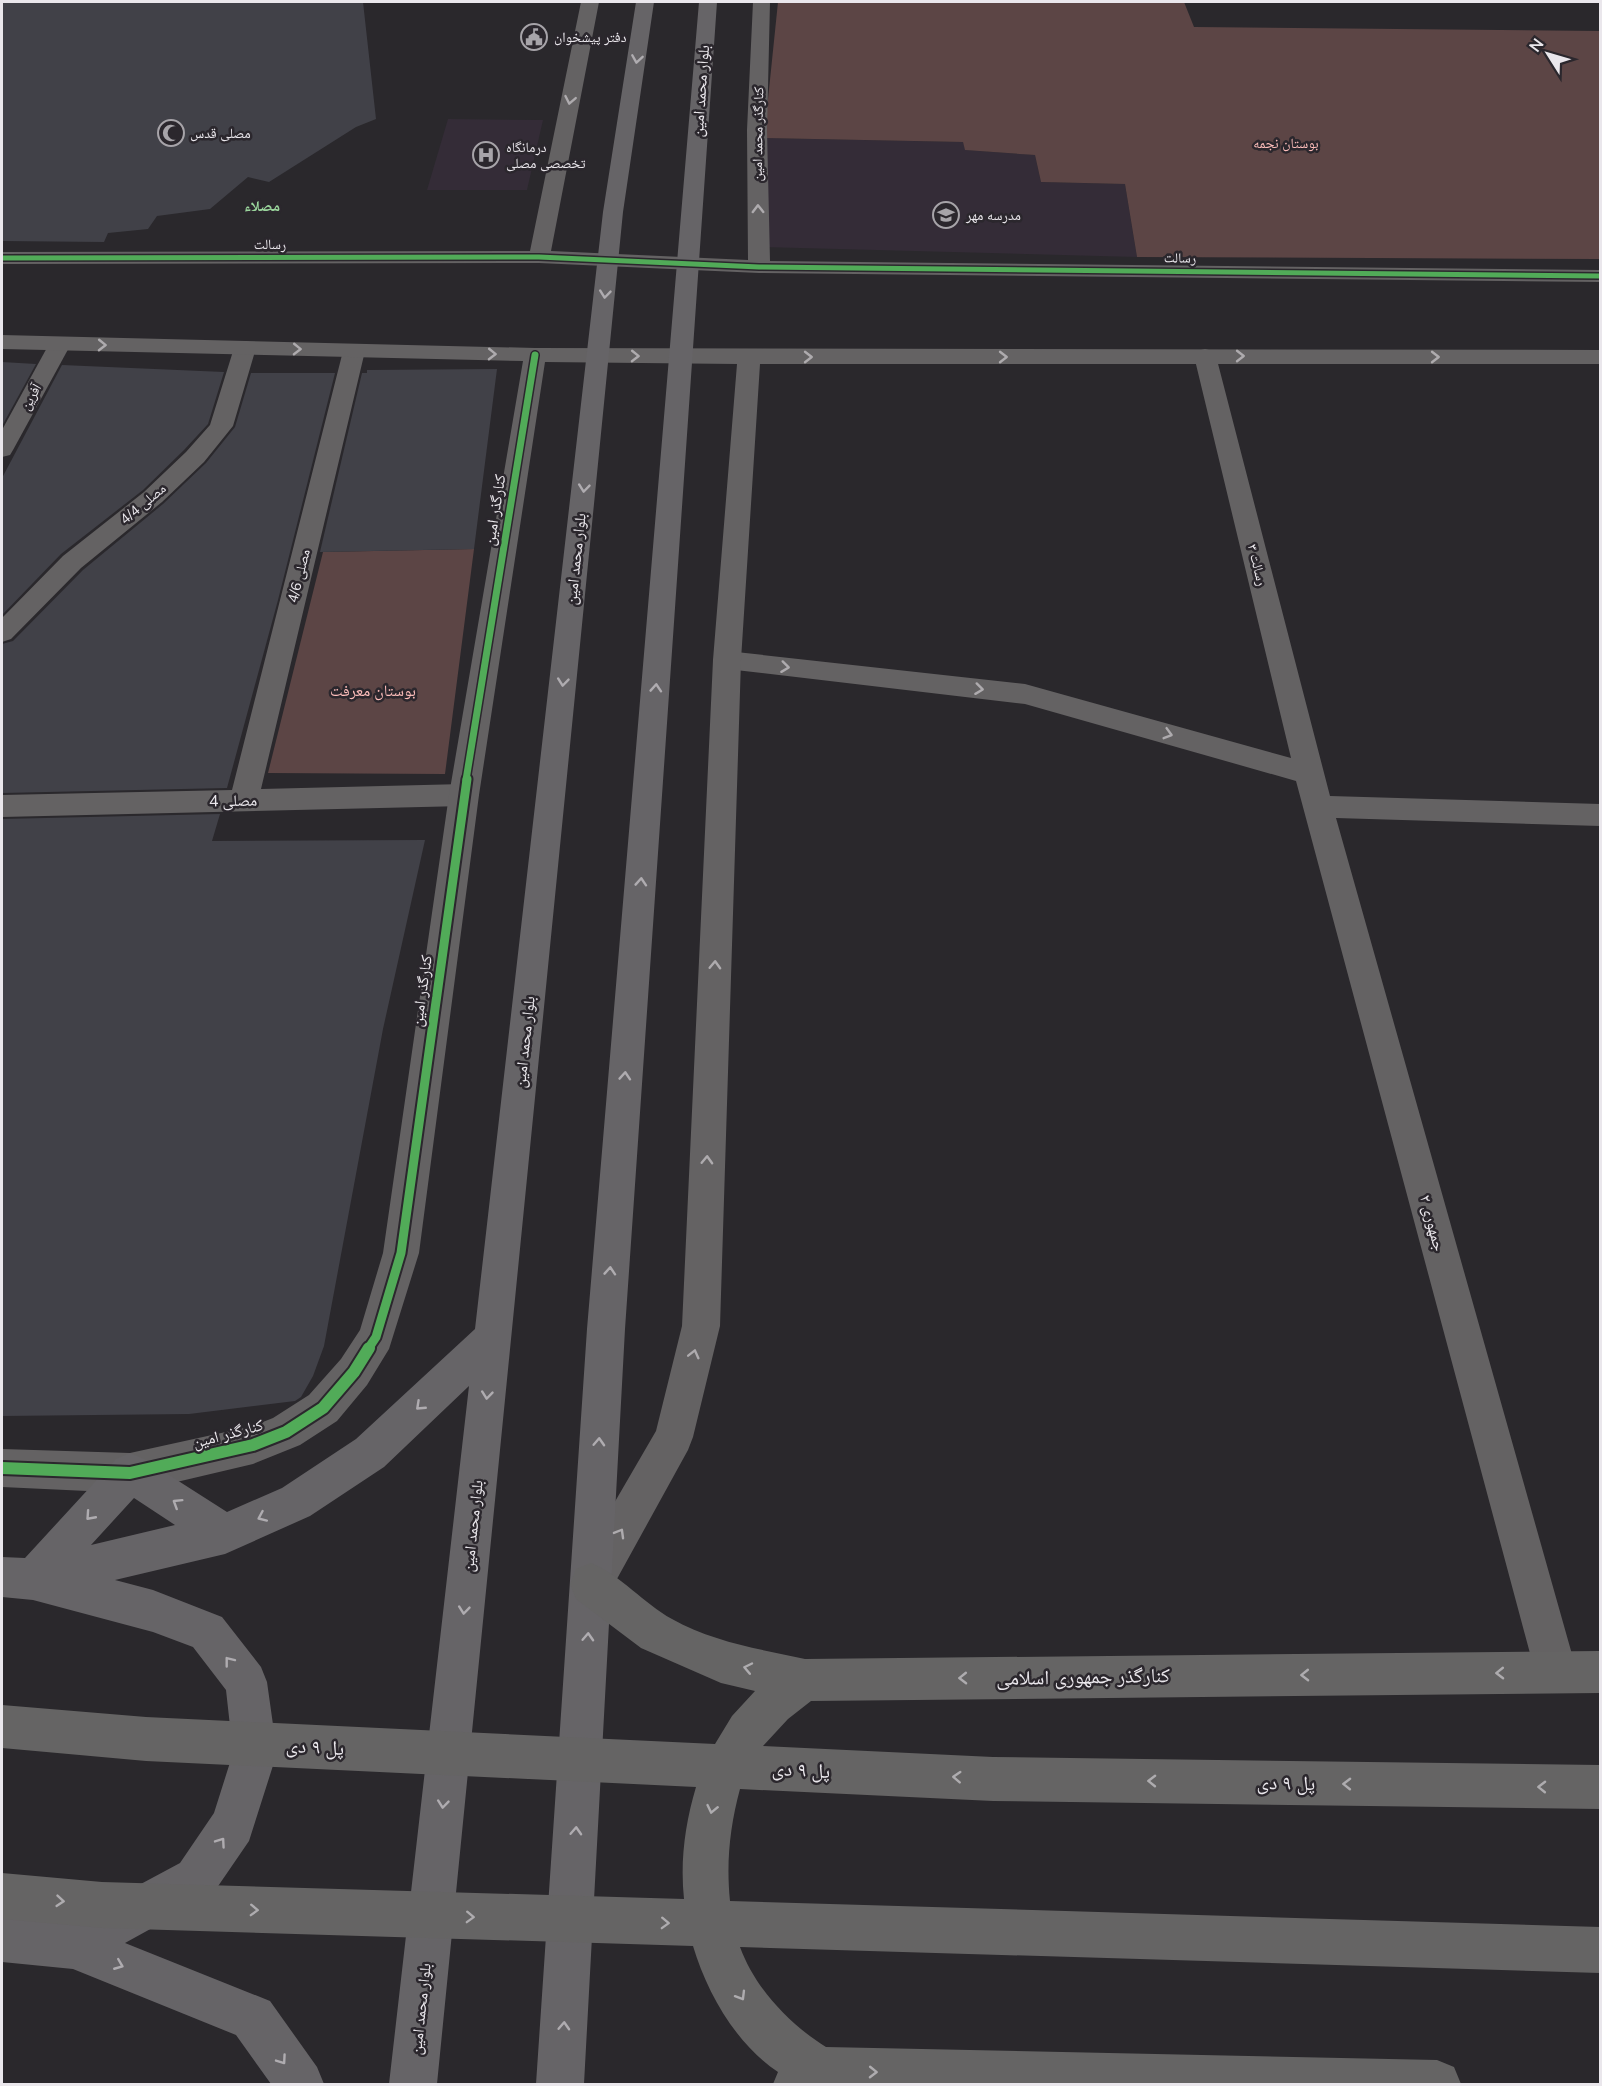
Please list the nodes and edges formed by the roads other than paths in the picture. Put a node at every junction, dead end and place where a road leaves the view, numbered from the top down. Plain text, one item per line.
1 (590, 2) edge
2 (645, 2) edge
3 (708, 2) edge
4 (762, 2) edge
5 (539, 257) junction
6 (2, 258) edge
7 (759, 267) junction
8 (1600, 276) edge
9 (2, 342) edge
10 (60, 344) junction
11 (245, 348) junction
12 (354, 351) junction
13 (535, 355) junction
14 (1205, 356) junction
15 (749, 357) junction
16 (1600, 357) edge
17 (2, 450) edge
18 (2, 633) edge
19 (727, 660) junction
20 (1309, 774) junction
21 (464, 795) junction
22 (244, 801) junction
23 (2, 806) edge
24 (1318, 807) junction
25 (1600, 815) edge
26 (493, 1337) junction
27 (2, 1468) edge
28 (130, 1473) junction
29 (225, 1534) junction
30 (17, 1578) edge
31 (591, 1584) junction
32 (1556, 1672) junction
33 (1600, 1672) edge
34 (805, 1680) junction
35 (2, 1727) edge
36 (1600, 1787) edge
37 (2, 1896) edge
38 (2, 1938) edge
39 (73, 1946) junction
40 (1600, 1950) edge
41 (808, 2078) edge
42 (300, 2085) edge
43 (413, 2085) edge
44 (560, 2085) edge
45 (1437, 2085) edge

1 -> 5 street
2 -> 26 main road, بلوار محمد امین
31 -> 3 main road, بلوار محمد امین
7 -> 4 street, کنارگذر محمد امین
5 - 6 street, رسالت
5 - 7 street, رسالت
7 - 8 street, رسالت
9 - 10 street
10 -> 11 street
10 - 17 lane, آفرین
11 -> 12 street
11 - 18 street, مصلی 4/4
12 -> 13 street
12 - 22 street, مصلی 4/6
13 -> 15 street
13 - 21 street, کنارگذر امین
15 -> 14 street
14 -> 16 street
14 - 20 street, رسالت ۳
15 - 19 street
19 -> 20 street
31 -> 19 street
20 - 24 street, جمهوری ۲
21 - 22 street, مصلی 4
21 - 28 street, کنارگذر امین
22 - 23 street, مصلی 4
24 - 25 street
24 - 32 street, جمهوری ۲
26 -> 29 main road
26 -> 43 main road, بلوار محمد امین
27 - 28 street, کنارگذر امین
29 -> 28 main road
28 -> 30 main road
29 - 30 main road
39 -> 30 main road
34 -> 31 main road, کنارگذر جمهوری اسلامی
44 -> 31 main road, بلوار محمد امین
32 - 33 main road, کنارگذر جمهوری اسلامی
32 -> 34 main road, کنارگذر جمهوری اسلامی
34 -> 41 main road
36 -> 35 main road, پل ۹ دی
37 -> 40 main road
38 - 39 main road
39 -> 42 main road
41 -> 45 main road

